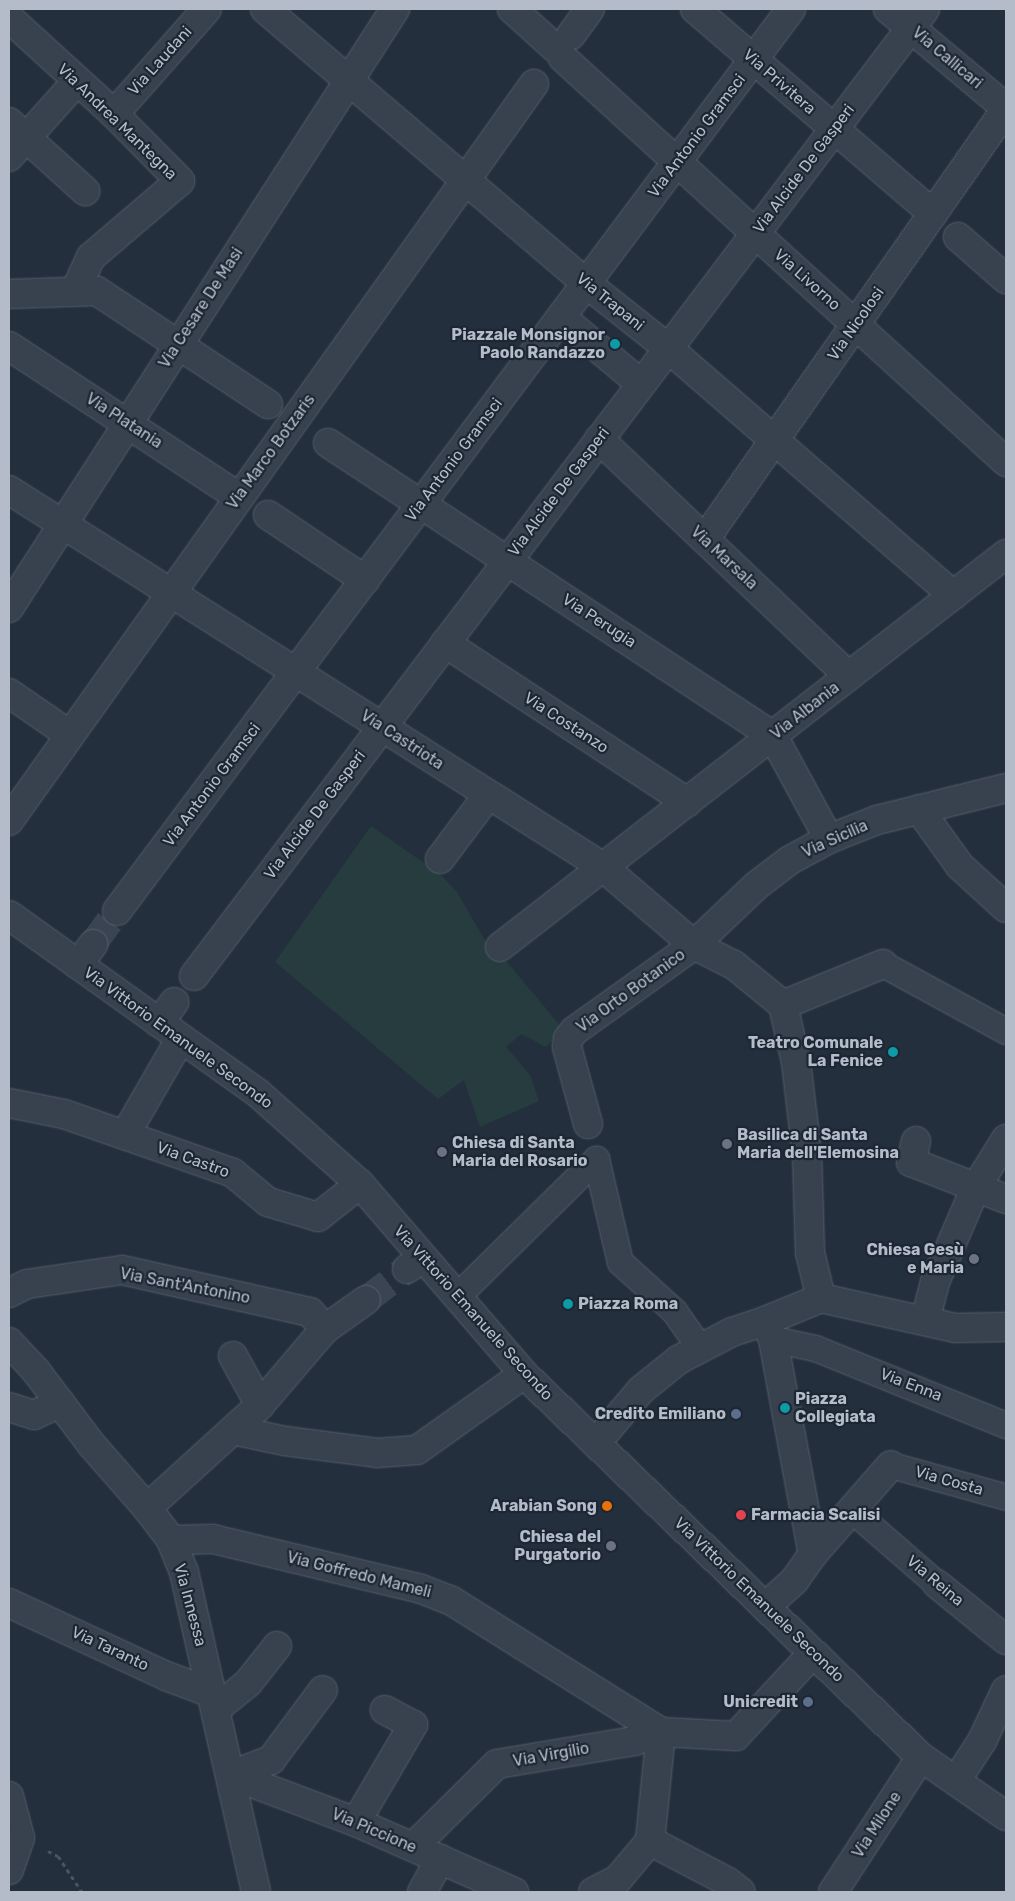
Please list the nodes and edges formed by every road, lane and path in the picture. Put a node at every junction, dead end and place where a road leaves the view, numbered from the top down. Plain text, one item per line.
1 (207, 9) edge
2 (265, 9) edge
3 (395, 9) edge
4 (512, 9) edge
5 (590, 9) edge
6 (695, 9) edge
7 (791, 9) edge
8 (888, 9) edge
9 (9, 18) edge
10 (918, 18) edge
11 (563, 47) junction
12 (754, 60) junction
13 (77, 80) junction
14 (352, 80) junction
15 (534, 84) dead end
16 (1006, 108) edge
17 (114, 114) junction
18 (834, 129) junction
19 (14, 138) edge
20 (677, 162) junction
21 (467, 179) junction
22 (85, 191) dead end
23 (933, 214) junction
24 (755, 234) junction
25 (958, 237) dead end
26 (1006, 280) edge
27 (587, 284) junction
28 (75, 291) junction
29 (9, 294) edge
30 (561, 317) junction
31 (855, 325) junction
32 (177, 344) junction
33 (9, 346) edge
34 (669, 349) junction
35 (641, 384) junction
36 (268, 404) dead end
37 (127, 423) junction
38 (599, 439) junction
39 (773, 441) junction
40 (328, 443) dead end
41 (1006, 462) edge
42 (9, 490) edge
43 (239, 497) junction
44 (421, 504) junction
45 (268, 516) dead end
46 (63, 524) junction
47 (705, 539) junction
48 (1006, 554) edge
49 (507, 561) junction
50 (365, 580) junction
51 (171, 593) junction
52 (953, 596) junction
53 (9, 608) edge
54 (445, 643) junction
55 (296, 672) junction
56 (850, 676) junction
57 (9, 693) edge
58 (381, 727) junction
59 (70, 734) junction
60 (773, 736) junction
61 (1006, 788) edge
62 (488, 795) junction
63 (687, 802) junction
64 (919, 809) junction
65 (9, 821) edge
66 (829, 839) junction
67 (440, 860) dead end
68 (603, 867) junction
69 (1006, 908) edge
70 (118, 911) tunnel mouth
71 (9, 915) edge
72 (694, 945) junction
73 (500, 947) dead end
74 (883, 964) joint
75 (194, 976) dead end
76 (783, 1005) junction
77 (1006, 1031) edge
78 (181, 1038) junction
79 (9, 1102) edge
80 (588, 1124) dead end
81 (125, 1135) junction
82 (1006, 1139) edge
83 (916, 1141) dead end
84 (360, 1184) junction
85 (975, 1189) junction
86 (1006, 1199) edge
87 (9, 1293) edge
88 (456, 1296) junction
89 (821, 1298) junction
90 (366, 1300) tunnel mouth
91 (925, 1321) junction
92 (325, 1330) junction
93 (769, 1330) junction
94 (1005, 1331) edge
95 (9, 1342) edge
96 (700, 1348) junction
97 (233, 1356) dead end
98 (524, 1374) junction
99 (60, 1403) junction
100 (260, 1405) junction
101 (9, 1407) edge
102 (1006, 1425) edge
103 (233, 1430) junction
104 (596, 1443) junction
105 (892, 1465) joint
106 (1006, 1497) edge
107 (147, 1508) junction
108 (858, 1515) junction
109 (171, 1540) junction
110 (812, 1554) junction
111 (937, 1584) joint
112 (9, 1603) edge
113 (766, 1606) junction
114 (1006, 1640) edge
115 (277, 1646) dead end
116 (813, 1653) junction
117 (323, 1690) dead end
118 (1006, 1690) edge
119 (214, 1701) junction
120 (385, 1710) dead end
121 (661, 1732) junction
122 (921, 1757) junction
123 (231, 1775) junction
124 (956, 1781) junction
125 (9, 1796) edge
126 (1006, 1816) edge
127 (356, 1822) junction
128 (20, 1838) junction
129 (650, 1841) junction
130 (413, 1847) junction
131 (440, 1858) junction
132 (9, 1870) edge
133 (82, 1892) edge
134 (256, 1892) edge
135 (422, 1892) edge
136 (514, 1892) edge
137 (593, 1892) edge
138 (741, 1892) edge
139 (833, 1892) edge

1 - 17 street, Via Laudani
2 - 14 street, Via Trapani
3 - 14 street, Via Cesare De Masi
4 - 11 street, Via Livorno
5 - 11 street
6 - 12 street, Via Privitera
7 - 12 street, Via Antonio Gramsci
8 - 10 street, Via Callicari
9 - 13 street, Via Andrea Mantegna
10 - 16 street, Via Callicari
10 - 18 street, Via Alcide De Gasperi
11 - 20 street, Via Livorno
12 - 18 street, Via Privitera
12 - 20 street, Via Antonio Gramsci
13 - 17 street, Via Andrea Mantegna
13 - 19 street
14 - 21 street, Via Trapani
14 - 32 street, Via Cesare De Masi
15 - 21 street, Via Marco Botzaris
16 - 23 street, Via Nicolosi
17 - 28 street, Via Andrea Mantegna
18 - 23 street, Via Privitera
18 - 24 street, Via Alcide De Gasperi
19 - 22 street
20 - 24 street, Via Livorno
20 - 27 street, Via Antonio Gramsci
21 - 27 street, Via Trapani
21 - 43 street, Via Marco Botzaris
23 - 31 street, Via Nicolosi
24 - 31 street, Via Livorno
24 - 34 street, Via Alcide De Gasperi
25 - 26 street
27 - 30 street, Via Antonio Gramsci
27 - 34 street, Via Trapani
28 - 29 street
28 - 32 street
30 - 35 street
30 - 44 street, Via Antonio Gramsci
31 - 39 street, Via Nicolosi
31 - 41 street, Via Livorno
32 - 36 street
32 - 37 street, Via Cesare De Masi
33 - 37 street, Via Platania
34 - 35 street, Via Alcide De Gasperi
34 - 39 street, Via Trapani
35 - 38 street, Via Alcide De Gasperi
37 - 43 street, Via Platania
37 - 46 street, Via Cesare De Masi
38 - 47 street, Via Marsala
38 - 49 street, Via Alcide De Gasperi
39 - 47 street, Via Nicolosi
39 - 52 street, Via Trapani
40 - 44 street, Via Perugia
42 - 46 street, Via Castriota
43 - 51 street, Via Marco Botzaris
44 - 49 street, Via Perugia
44 - 50 street, Via Antonio Gramsci
45 - 50 street
46 - 51 street, Via Castriota
46 - 53 street, Via Cesare De Masi
47 - 56 street, Via Marsala
48 - 52 street, Via Albania
49 - 54 street, Via Alcide De Gasperi
49 - 60 street, Via Perugia
50 - 55 street, Via Antonio Gramsci
51 - 55 street, Via Castriota
51 - 59 street, Via Marco Botzaris
52 - 56 street, Via Albania
54 - 58 street, Via Alcide De Gasperi
54 - 63 street, Via Costanzo
55 - 58 street, Via Castriota
55 - 70 street, Via Antonio Gramsci
56 - 60 street, Via Albania
57 - 59 street
58 - 62 street, Via Castriota
58 - 75 street, Via Alcide De Gasperi
59 - 65 street, Via Marco Botzaris
60 - 63 street, Via Albania
60 - 66 street, Via Perugia
61 - 64 street, Via Sicilia
62 - 67 street
62 - 68 street, Via Castriota
63 - 68 street, Via Albania
64 - 66 street, Via Sicilia
64 - 69 street
66 - 72 street, Via Sicilia
68 - 72 street, Via Castriota
68 - 73 street, Via Albania
71 - 78 street, Via Vittorio Emanuele Secondo
72 - 76 street, Via Castriota
72 - 80 street, Via Orto Botanico
74 - 76 street
74 - 77 street
76 - 89 street
78 - 81 street
78 - 84 street, Via Vittorio Emanuele Secondo
79 - 81 street, Via Castro
81 - 84 street, Via Castro
82 - 85 street
83 - 85 street
84 - 88 street, Via Vittorio Emanuele Secondo
85 - 86 street
85 - 91 street
87 - 92 street, Via Sant'Antonino
88 - 96 street
88 - 98 street, Via Vittorio Emanuele Secondo
89 - 91 street
89 - 93 street
90 - 92 street
91 - 94 street
92 - 100 street
93 - 96 street
93 - 102 street, Via Enna
93 - 110 street
95 - 99 street, Via Innessa
96 - 104 street
97 - 100 street
98 - 103 street
98 - 104 street, Via Vittorio Emanuele Secondo
99 - 101 street
99 - 107 street, Via Innessa
100 - 103 street
103 - 107 street
104 - 113 street, Via Vittorio Emanuele Secondo
105 - 106 street, Via Costa
105 - 108 street
107 - 109 street, Via Innessa
108 - 110 street
108 - 111 street, Via Reina
109 - 119 street, Via Innessa
109 - 121 street, Via Goffredo Mameli
110 - 113 street
111 - 114 street, Via Reina
112 - 119 street, Via Taranto
113 - 116 street, Via Vittorio Emanuele Secondo
115 - 119 street
116 - 121 street
116 - 122 street, Via Vittorio Emanuele Secondo
117 - 123 street
118 - 124 street
119 - 123 street, Via Innessa
120 - 127 street
121 - 129 street
121 - 130 street, Via Virgilio
122 - 124 street, Via Vittorio Emanuele Secondo
122 - 139 street, Via Milone
123 - 127 street, Via Piccione
123 - 134 street, Via Innessa
124 - 126 street, Via Vittorio Emanuele Secondo
125 - 128 street
127 - 130 street, Via Piccione
128 - 132 street
128 - 133 path
129 - 137 street
129 - 138 street
130 - 131 street, Via Piccione
131 - 135 street
131 - 136 street, Via Piccione

